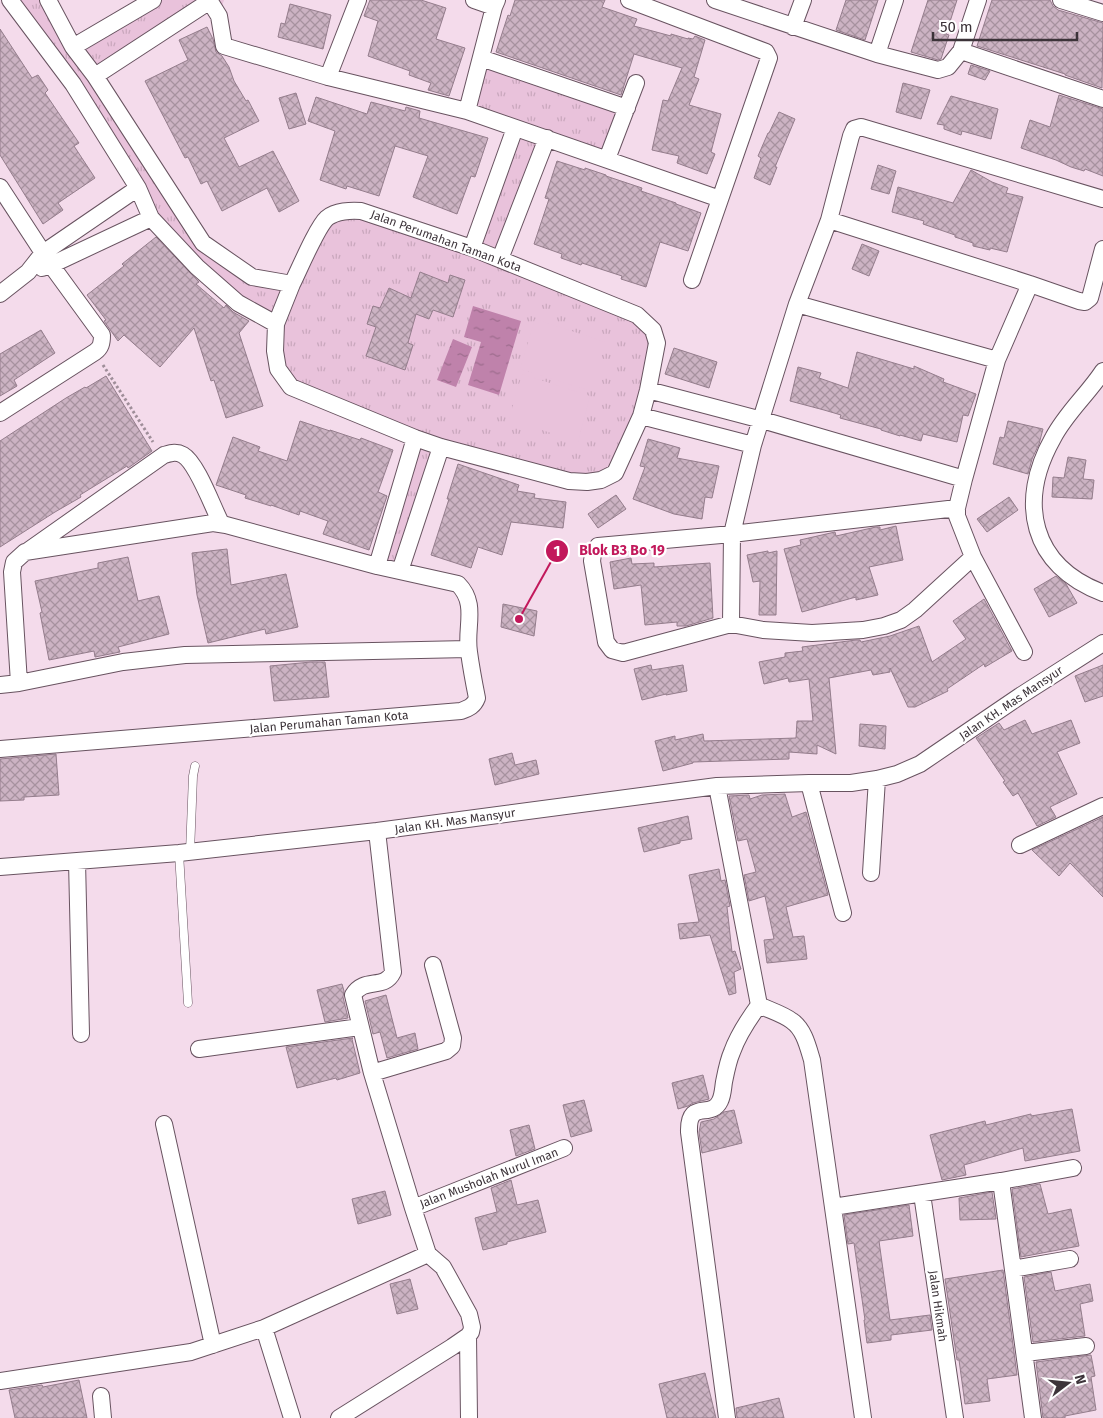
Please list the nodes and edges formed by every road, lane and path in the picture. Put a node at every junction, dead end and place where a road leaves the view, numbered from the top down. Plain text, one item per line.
1 (10, 0) edge
2 (48, 0) edge
3 (153, 0) edge
4 (214, 0) edge
5 (358, 0) edge
6 (474, 0) edge
7 (629, 0) edge
8 (715, 0) edge
9 (803, 0) edge
10 (895, 0) edge
11 (978, 0) edge
12 (1061, 0) edge
13 (496, 3) edge
14 (1103, 13) edge
15 (793, 27) junction
16 (73, 47) junction
17 (961, 51) junction
18 (877, 54) junction
19 (481, 58) junction
20 (95, 76) junction
21 (328, 78) junction
22 (636, 82) dead end
23 (1103, 99) edge
24 (627, 108) junction
25 (468, 111) junction
26 (515, 128) junction
27 (546, 138) junction
28 (607, 159) junction
29 (0, 187) edge
30 (138, 188) junction
31 (1103, 198) edge
32 (720, 199) junction
33 (152, 218) junction
34 (829, 220) junction
35 (472, 248) junction
36 (1103, 249) edge
37 (47, 259) junction
38 (500, 259) junction
39 (692, 280) dead end
40 (292, 284) junction
41 (1030, 284) junction
42 (0, 294) edge
43 (797, 304) junction
44 (276, 324) junction
45 (95, 352) junction
46 (997, 360) junction
47 (1103, 371) edge
48 (648, 390) junction
49 (0, 413) edge
50 (641, 416) junction
51 (762, 420) junction
52 (415, 438) junction
53 (753, 445) junction
54 (441, 447) junction
55 (163, 457) junction
56 (964, 479) junction
57 (957, 508) junction
58 (221, 524) junction
59 (732, 534) junction
60 (25, 552) junction
61 (973, 558) junction
62 (377, 566) junction
63 (400, 571) junction
64 (1103, 593) edge
65 (731, 624) junction
66 (1103, 644) edge
67 (468, 649) junction
68 (1024, 652) dead end
69 (19, 683) junction
70 (0, 685) edge
71 (0, 749) edge
72 (195, 766) dead end
73 (877, 779) junction
74 (809, 783) junction
75 (717, 786) junction
76 (1103, 806) edge
77 (377, 832) junction
78 (1020, 845) dead end
79 (184, 852) junction
80 (77, 861) junction
81 (0, 867) edge
82 (871, 873) dead end
83 (843, 913) dead end
84 (434, 965) dead end
85 (188, 1003) dead end
86 (759, 1005) junction
87 (360, 1027) junction
88 (81, 1034) dead end
89 (200, 1049) dead end
90 (372, 1073) junction
91 (164, 1124) dead end
92 (564, 1148) dead end
93 (1073, 1168) dead end
94 (1001, 1181) junction
95 (922, 1194) junction
96 (833, 1207) junction
97 (413, 1208) junction
98 (428, 1254) junction
99 (1070, 1259) dead end
100 (1013, 1269) junction
101 (264, 1328) junction
102 (468, 1336) junction
103 (213, 1345) junction
104 (1086, 1346) dead end
105 (1024, 1353) junction
106 (0, 1381) edge
107 (101, 1396) dead end
108 (103, 1418) edge
109 (292, 1418) edge
110 (339, 1418) edge
111 (469, 1418) edge
112 (727, 1418) edge
113 (862, 1418) edge
114 (955, 1418) edge
115 (1034, 1418) edge

1 - 30 street
2 - 16 street
3 - 16 street
4 - 20 street
4 - 21 street
5 - 21 street
6 - 13 street
7 - 32 street
8 - 15 street
9 - 15 street
10 - 18 street
11 - 17 street
12 - 14 street
13 - 19 street
15 - 18 street
16 - 20 street
17 - 18 street
17 - 23 street
19 - 24 street
19 - 25 street
20 - 40 street
21 - 25 street
22 - 24 street
24 - 28 street
25 - 26 street
26 - 27 street
26 - 35 street
27 - 28 street
27 - 38 street
28 - 32 street
29 - 37 street
30 - 33 street
30 - 37 street
31 - 34 street
32 - 39 street
33 - 37 street
33 - 44 street
34 - 41 street
34 - 43 street
35 - 38 street, Jalan Perumahan Taman Kota
35 - 40 street, Jalan Perumahan Taman Kota
36 - 41 street
37 - 42 street
37 - 45 street
38 - 48 street, Jalan Perumahan Taman Kota
40 - 44 street, Jalan Perumahan Taman Kota
41 - 46 street
43 - 46 street
43 - 51 street
44 - 52 street, Jalan Perumahan Taman Kota
45 - 49 street
45 - 55 path
46 - 56 street
47 - 64 street
48 - 50 street, Jalan Perumahan Taman Kota
48 - 51 street
50 - 53 street
50 - 54 street, Jalan Perumahan Taman Kota
51 - 53 street
51 - 56 street
52 - 54 street, Jalan Perumahan Taman Kota
52 - 62 street
53 - 59 street
54 - 63 street
55 - 58 street
55 - 60 street
56 - 57 street
57 - 59 street
57 - 61 street
58 - 60 street, Jalan Perumahan Taman Kota
58 - 62 street, Jalan Perumahan Taman Kota
59 - 65 street
59 - 65 street
60 - 69 street
61 - 65 street
61 - 68 street
62 - 63 street, Jalan Perumahan Taman Kota
63 - 67 street, Jalan Perumahan Taman Kota
66 - 73 street, Jalan KH. Mas Mansyur
67 - 69 street
67 - 71 street, Jalan Perumahan Taman Kota
69 - 70 street
72 - 79 lane
73 - 74 street, Jalan KH. Mas Mansyur
73 - 82 street
74 - 75 street, Jalan KH. Mas Mansyur
74 - 83 street
75 - 77 street, Jalan KH. Mas Mansyur
75 - 86 street
76 - 78 street
77 - 79 street, Jalan KH. Mas Mansyur
77 - 87 street
79 - 80 street, Jalan KH. Mas Mansyur
79 - 85 lane
80 - 81 street, Jalan KH. Mas Mansyur
80 - 88 street
84 - 90 street
86 - 96 street
86 - 112 street
87 - 89 street
87 - 90 street
90 - 97 street
91 - 103 street
92 - 97 street, Jalan Musholah Nurul Iman
93 - 94 street
94 - 95 street
94 - 100 street
95 - 96 street
95 - 114 street, Jalan Hikmah
96 - 113 street
97 - 98 street
98 - 101 street
98 - 102 street
99 - 100 street
100 - 105 street
101 - 103 street
101 - 109 street
102 - 110 street
102 - 111 street
103 - 106 street
104 - 105 street
105 - 115 street
107 - 108 street

